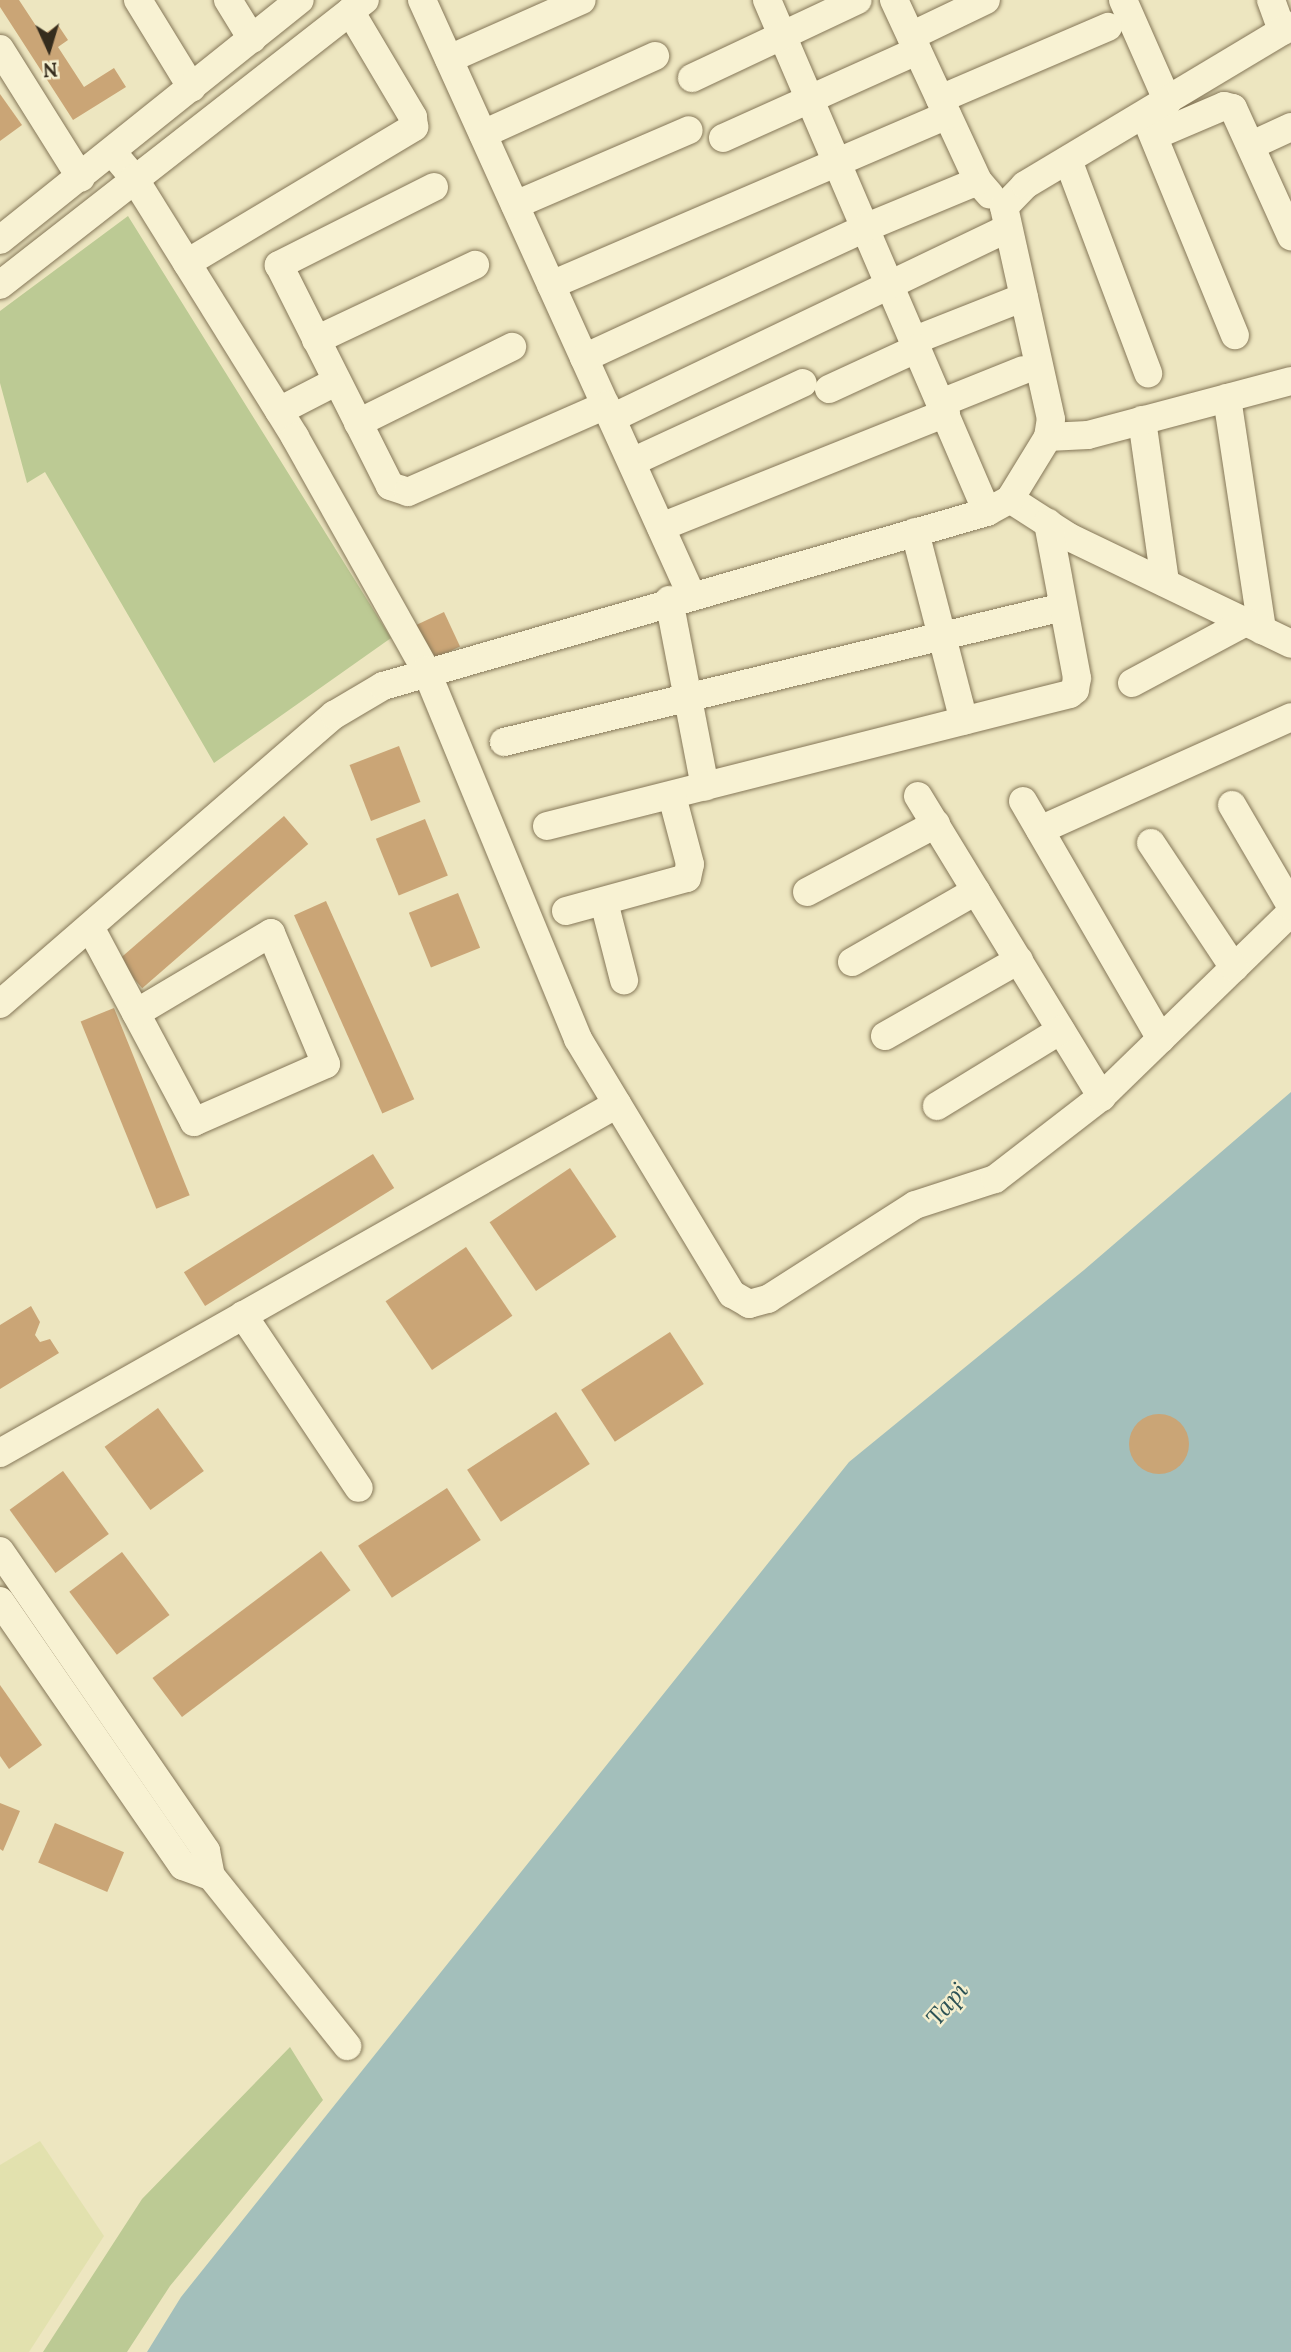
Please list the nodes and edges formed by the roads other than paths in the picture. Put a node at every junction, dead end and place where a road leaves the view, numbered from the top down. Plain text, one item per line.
1 (138, 0) edge
2 (228, 0) edge
3 (300, 0) edge
4 (422, 0) edge
5 (582, 0) edge
6 (767, 0) edge
7 (858, 0) edge
8 (894, 0) edge
9 (986, 0) edge
10 (1123, 0) edge
11 (1270, 0) edge
12 (357, 6) edge
13 (1108, 27) dead end
14 (1288, 31) edge
15 (783, 36) junction
16 (252, 39) junction
17 (914, 43) junction
18 (0, 49) edge
19 (655, 56) dead end
20 (449, 59) junction
21 (692, 78) dead end
22 (192, 88) junction
23 (810, 99) junction
24 (944, 107) junction
25 (1156, 118) junction
26 (1291, 127) edge
27 (689, 130) dead end
28 (483, 134) junction
29 (723, 138) dead end
30 (1252, 145) junction
31 (113, 153) junction
32 (1068, 160) junction
33 (838, 162) junction
34 (81, 178) junction
35 (134, 178) junction
36 (978, 181) junction
37 (434, 187) dead end
38 (515, 205) junction
39 (1005, 218) junction
40 (866, 227) junction
41 (1291, 236) edge
42 (0, 240) edge
43 (187, 263) junction
44 (475, 265) dead end
45 (0, 285) edge
46 (551, 285) junction
47 (892, 285) junction
48 (1024, 297) junction
49 (1235, 335) dead end
50 (316, 340) junction
51 (917, 344) junction
52 (512, 347) dead end
53 (584, 358) junction
54 (1023, 370) dead end
55 (1148, 373) dead end
56 (337, 381) junction
57 (1291, 381) edge
58 (1227, 398) junction
59 (944, 408) junction
60 (279, 411) junction
61 (609, 411) junction
62 (1142, 420) junction
63 (358, 423) junction
64 (1048, 437) junction
65 (632, 462) junction
66 (999, 505) junction
67 (1048, 523) junction
68 (661, 527) junction
69 (915, 531) junction
70 (1165, 582) junction
71 (680, 597) junction
72 (1063, 607) junction
73 (1254, 626) junction
74 (942, 636) junction
75 (1291, 644) edge
76 (426, 670) junction
77 (1132, 683) dead end
78 (686, 698) junction
79 (1291, 717) edge
80 (964, 721) junction
81 (504, 742) dead end
82 (705, 787) junction
83 (672, 796) junction
84 (918, 796) dead end
85 (1023, 801) dead end
86 (1232, 805) dead end
87 (936, 824) junction
88 (547, 826) dead end
89 (1040, 830) junction
90 (1151, 843) dead end
91 (976, 891) junction
92 (807, 892) dead end
93 (604, 902) junction
94 (1291, 906) edge
95 (566, 911) dead end
96 (1291, 912) edge
97 (89, 927) junction
98 (1019, 960) junction
99 (852, 962) dead end
100 (1234, 968) junction
101 (624, 980) dead end
102 (0, 1004) edge
103 (136, 1013) dead end
104 (1061, 1030) junction
105 (885, 1036) dead end
106 (1161, 1039) junction
107 (1102, 1097) junction
108 (617, 1104) junction
109 (937, 1106) dead end
110 (243, 1315) junction
111 (0, 1453) edge
112 (359, 1488) dead end
113 (0, 1551) edge
114 (4, 1616) edge
115 (211, 1876) junction
116 (347, 2046) dead end

1 - 22 street
2 - 16 street
3 - 16 street
4 - 20 street
5 - 20 street
6 - 15 street
7 - 15 street
8 - 17 street
9 - 17 street
10 - 25 street
11 - 14 street
12 - 35 street
12 - 43 street
13 - 24 street
14 - 25 street
15 - 21 street
15 - 23 street
16 - 22 street
17 - 23 street
17 - 24 street
18 - 34 street
19 - 28 street
20 - 28 street
22 - 31 street
23 - 29 street
23 - 33 street
24 - 33 street
24 - 36 street
25 - 30 street
25 - 32 street
25 - 49 street
26 - 30 street
27 - 38 street
28 - 38 street
30 - 41 street
31 - 34 street
31 - 35 street
32 - 39 street
32 - 55 street
33 - 40 street
33 - 46 street
34 - 42 street
35 - 43 street
35 - 45 street
36 - 39 street
36 - 40 street
37 - 50 street
38 - 46 street
39 - 47 street
39 - 48 street
40 - 47 street
40 - 53 street
43 - 60 street
44 - 50 street
46 - 53 street
47 - 51 street
47 - 61 street
48 - 51 street
48 - 64 street
50 - 56 street
51 - 59 street
51 - 65 street
52 - 63 street
53 - 61 street
54 - 59 street
56 - 60 street
56 - 63 street
57 - 58 street
58 - 62 street
58 - 73 street
59 - 66 street
59 - 68 street
60 - 76 street
61 - 63 street
61 - 65 street
62 - 64 street
62 - 70 street
64 - 66 street
65 - 68 street
66 - 67 street
66 - 69 street
67 - 70 street
67 - 72 street
68 - 71 street
69 - 71 street
69 - 74 street
70 - 73 street
71 - 76 street
71 - 78 street
72 - 74 street
72 - 80 street
73 - 75 street
73 - 77 street
74 - 78 street
74 - 80 street
76 - 97 street
76 - 108 street
78 - 81 street
78 - 82 street
79 - 89 street
80 - 82 street
82 - 83 street
83 - 88 street
83 - 93 street
84 - 87 street
85 - 89 street
86 - 94 street
87 - 91 street
87 - 92 street
89 - 106 street
90 - 100 street
91 - 98 street
91 - 99 street
93 - 95 street
93 - 101 street
96 - 100 street
97 - 102 street
97 - 103 street
98 - 104 street
98 - 105 street
100 - 106 street
104 - 107 street
104 - 109 street
106 - 107 street
107 - 108 street
108 - 110 street
110 - 111 street
110 - 112 street
113 - 115 street
114 - 115 street
115 - 116 street

